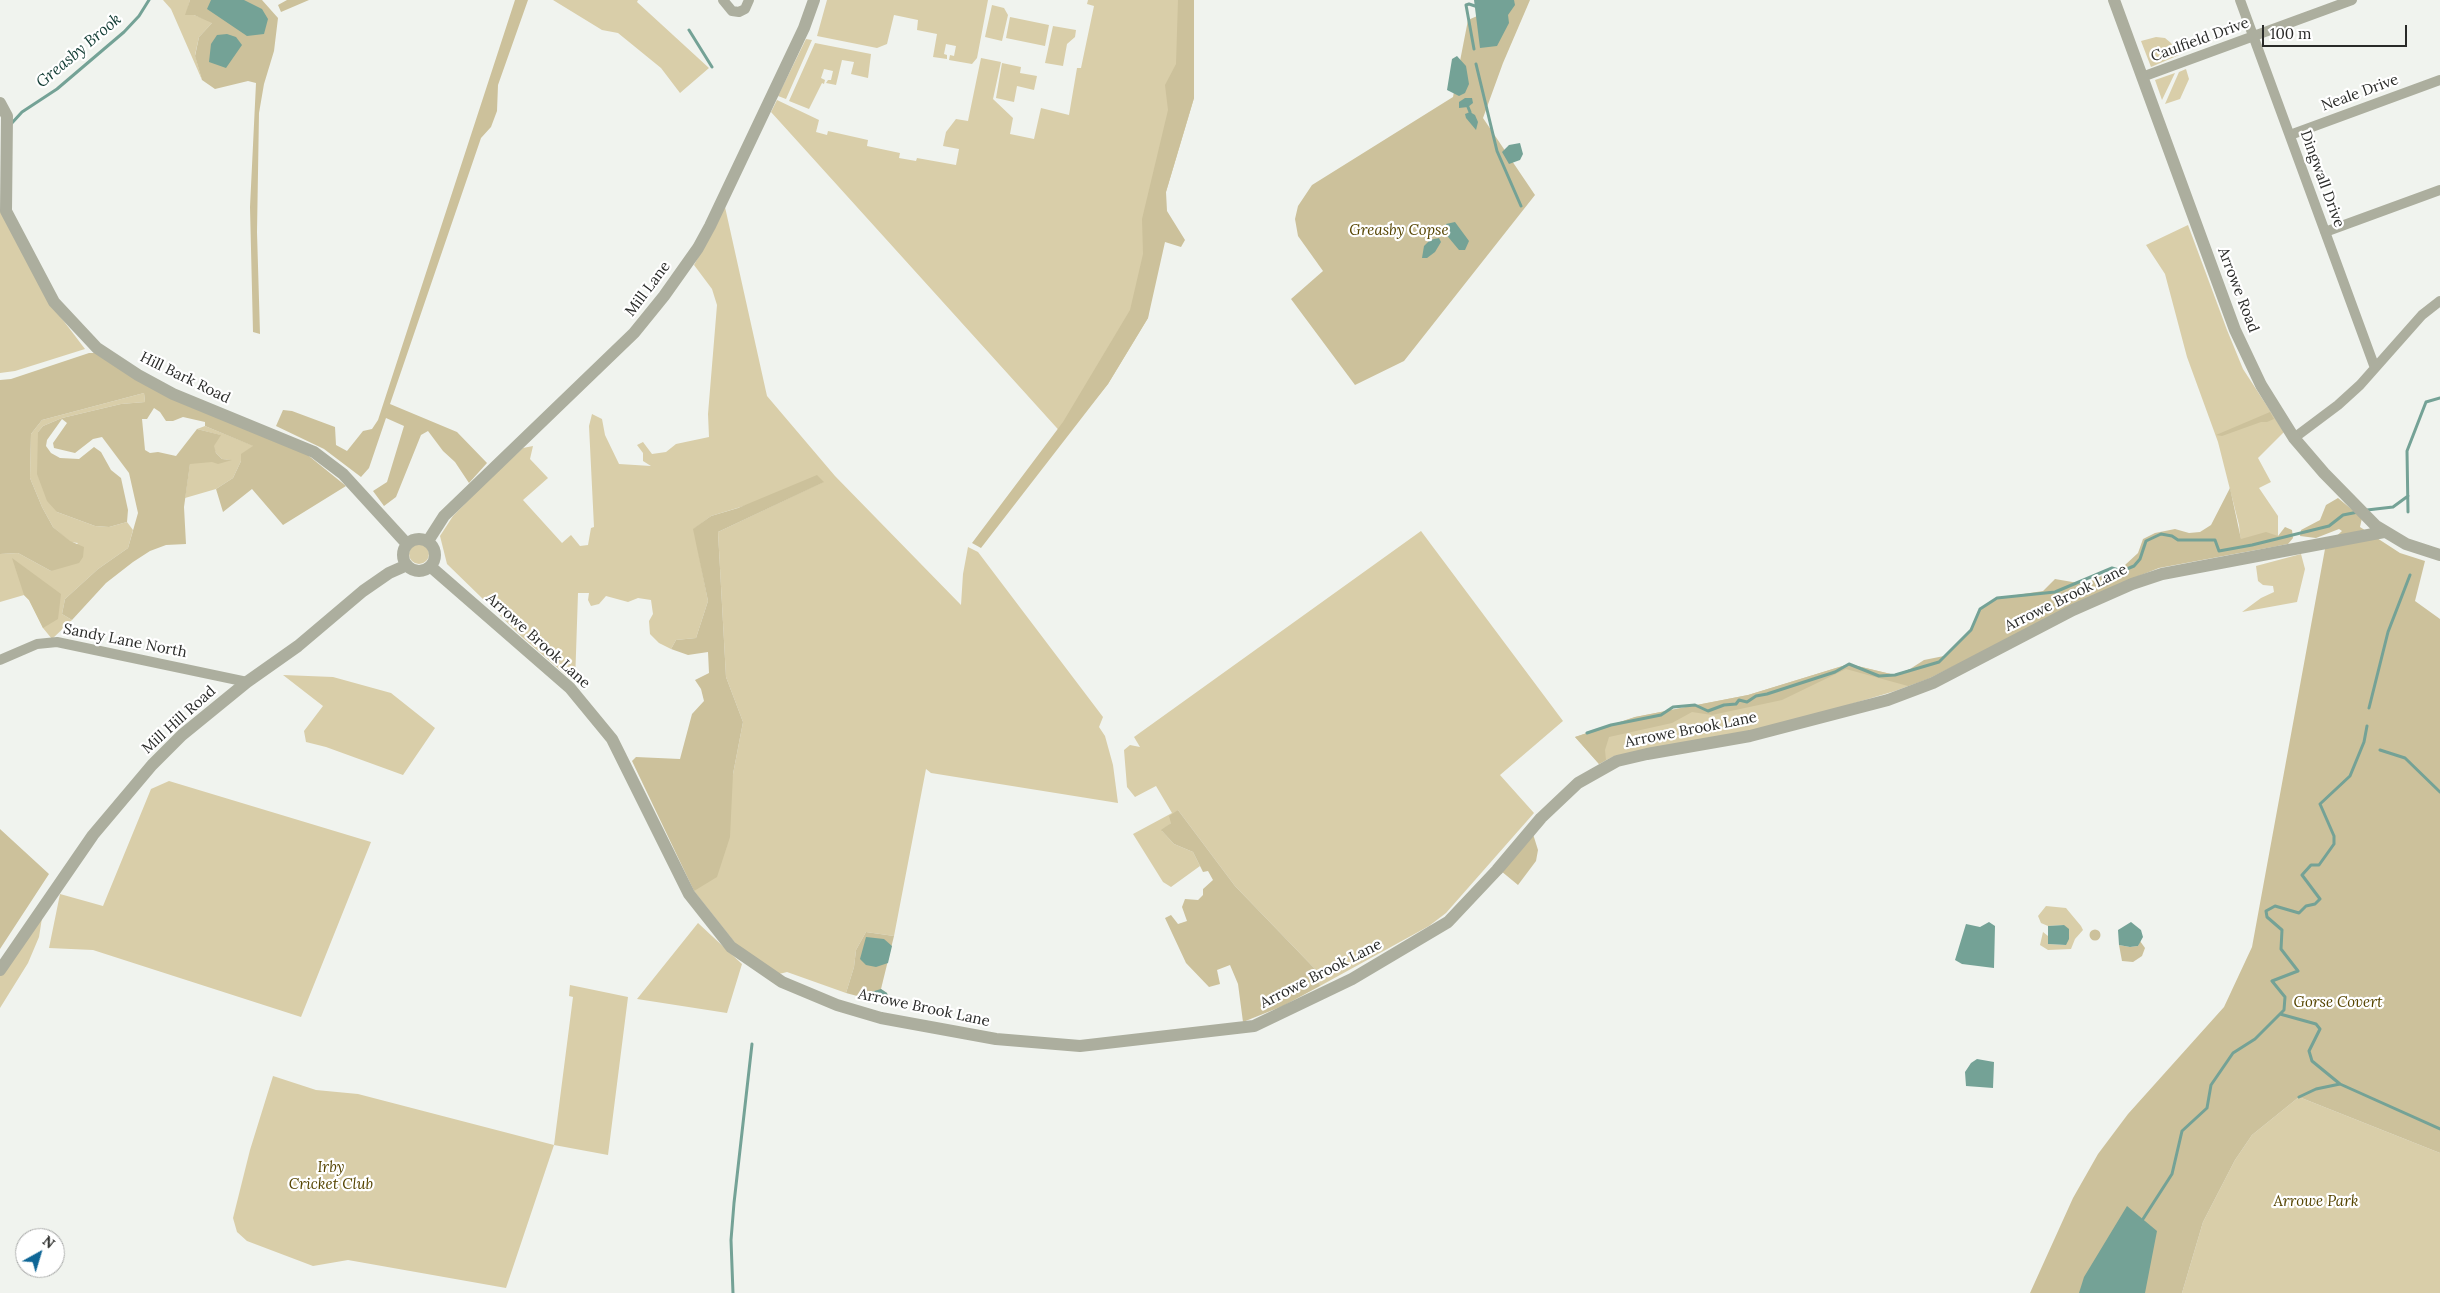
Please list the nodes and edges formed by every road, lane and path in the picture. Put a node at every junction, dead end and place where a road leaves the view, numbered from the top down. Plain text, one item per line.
1 (723, 0) edge
2 (749, 0) edge
3 (814, 0) edge
4 (2114, 0) edge
5 (2240, 0) edge
6 (2352, 0) edge
7 (2254, 37) junction
8 (2142, 76) junction
9 (2440, 80) edge
10 (0, 102) edge
11 (2290, 135) junction
12 (2440, 190) edge
13 (2325, 232) junction
14 (2440, 301) edge
15 (2374, 368) junction
16 (2294, 438) junction
17 (2384, 532) junction
18 (428, 541) junction
19 (407, 544) junction
20 (2440, 555) edge
21 (407, 565) junction
22 (431, 567) junction
23 (0, 660) edge
24 (247, 682) junction
25 (0, 970) edge

1 - 2 street
3 - 18 street, Mill Lane
4 - 8 street, Arrowe Road
5 - 7 street, Dingwall Drive
6 - 7 street, Caulfield Drive
7 - 8 street, Caulfield Drive
7 - 11 street, Dingwall Drive
8 - 16 street, Arrowe Road
9 - 11 street, Neale Drive
10 - 19 street, Hill Bark Road
11 - 13 street, Dingwall Drive
12 - 13 street
13 - 15 street, Dingwall Drive
14 - 15 street
15 - 16 street
16 - 17 street, Arrowe Road
17 - 20 street, Arrowe Road
17 - 22 street, Arrowe Brook Lane
18 - 19 street
18 - 22 street
19 - 21 street
21 - 22 street
21 - 24 street, Mill Hill Road
23 - 24 street, Sandy Lane North
24 - 25 street, Mill Hill Road

